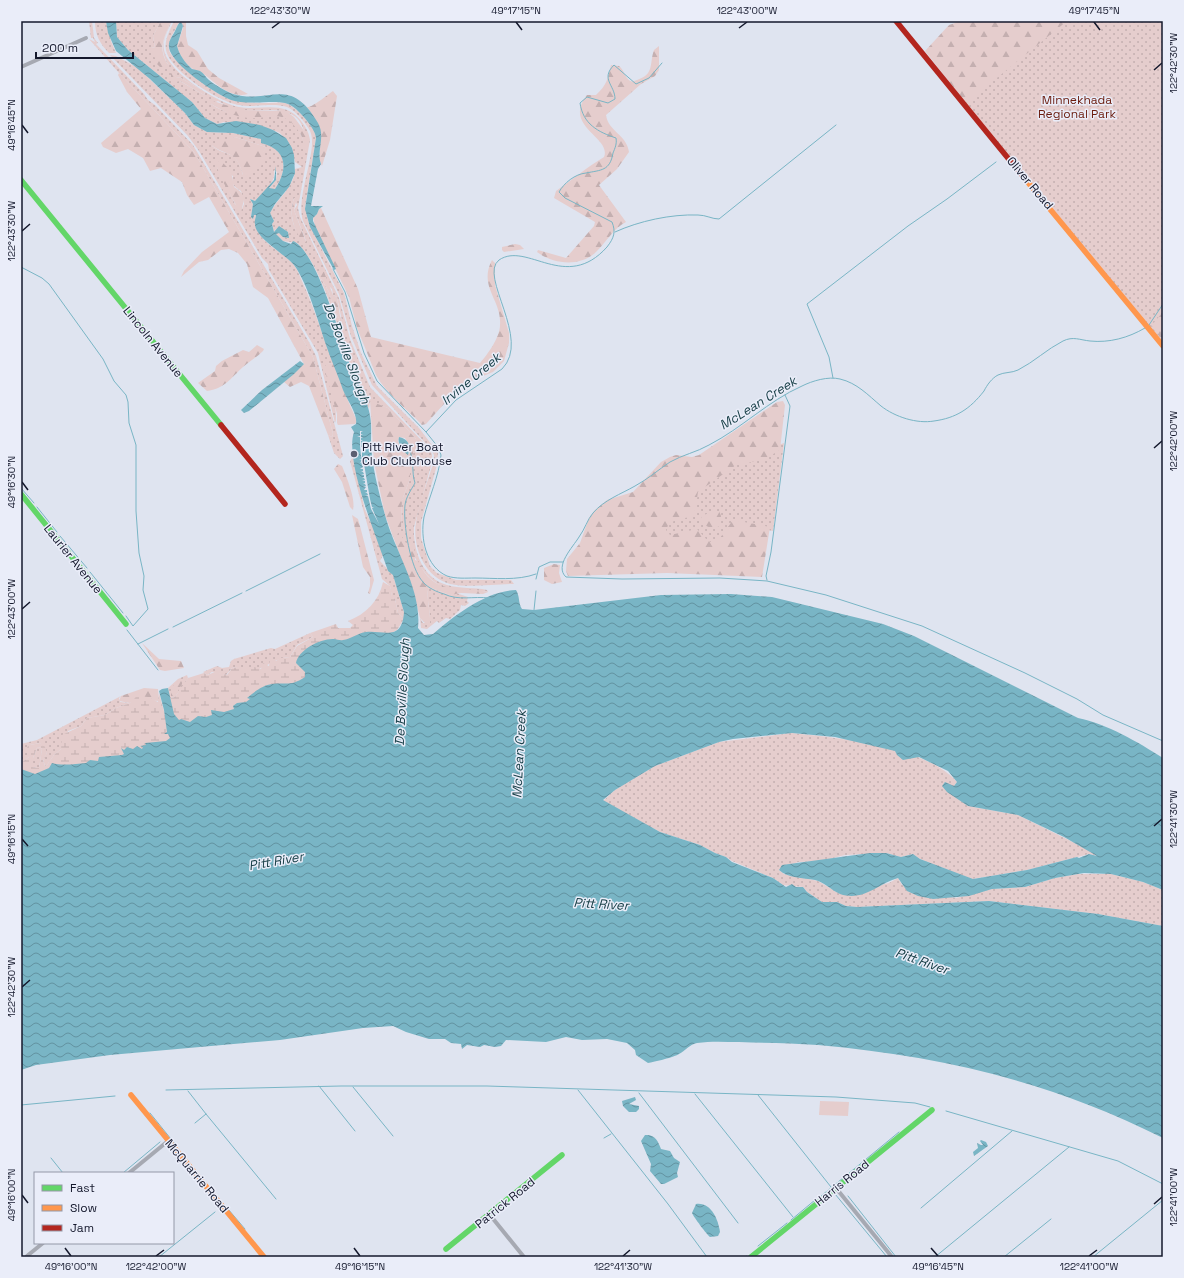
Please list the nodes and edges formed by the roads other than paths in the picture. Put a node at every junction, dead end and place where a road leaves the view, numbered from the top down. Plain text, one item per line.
1 (896, 21) edge
2 (86, 38) dead end
3 (21, 67) edge
4 (21, 180) edge
5 (1163, 346) edge
6 (21, 494) edge
7 (285, 504) dead end
8 (126, 624) dead end
9 (131, 1095) dead end
10 (932, 1110) dead end
11 (168, 1141) junction
12 (562, 1155) dead end
13 (130, 1172) edge
14 (836, 1188) junction
15 (490, 1215) junction
16 (42, 1244) edge
17 (446, 1249) dead end
18 (27, 1256) edge
19 (264, 1257) edge
20 (524, 1257) edge
21 (751, 1257) edge
22 (892, 1257) edge

1 - 5 street, Oliver Road
2 - 3 street
4 - 7 street, Lincoln Avenue
6 - 8 street, Laurier Avenue
9 - 11 street, McQuarrie Road
10 - 14 street, Harris Road
11 - 13 street
11 - 19 street, McQuarrie Road
12 - 15 street, Patrick Road
14 - 21 street, Harris Road
14 - 22 street
15 - 17 street, Patrick Road
15 - 20 street
16 - 18 street

